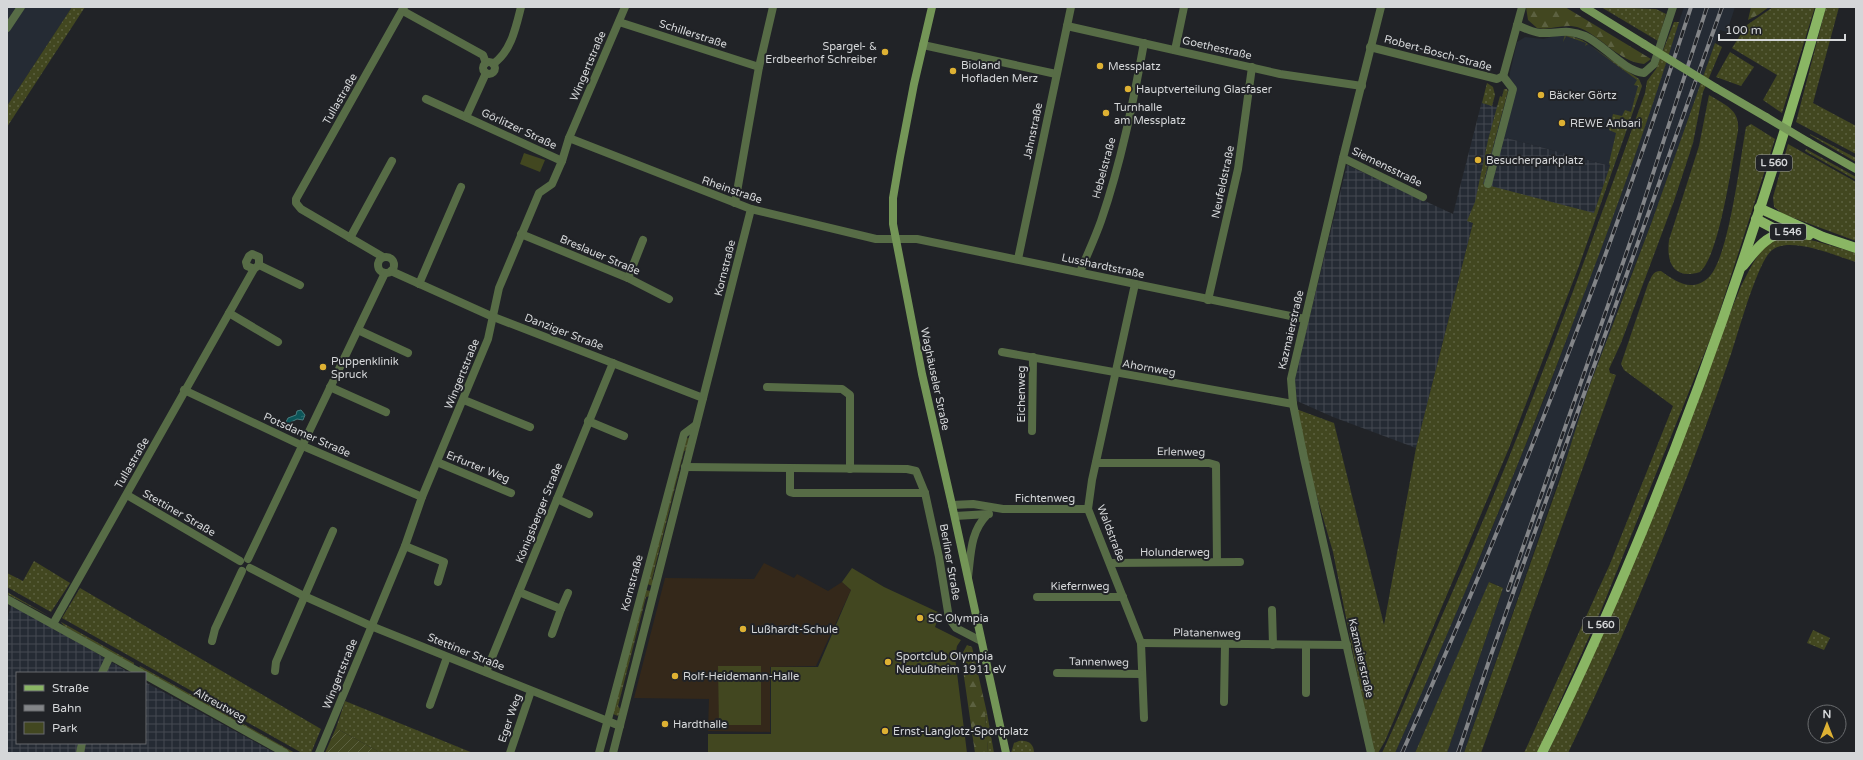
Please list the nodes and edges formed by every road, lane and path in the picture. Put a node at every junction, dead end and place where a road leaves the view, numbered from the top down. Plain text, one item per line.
1 (21, 7) edge
2 (520, 7) edge
3 (625, 7) edge
4 (773, 7) edge
5 (932, 7) edge
6 (1071, 7) edge
7 (1184, 7) edge
8 (1381, 7) edge
9 (1522, 7) edge
10 (1584, 7) edge
11 (1673, 7) edge
12 (1821, 7) edge
13 (404, 9) edge
14 (619, 22) junction
15 (1517, 25) junction
16 (1067, 26) junction
17 (7, 28) edge
18 (1144, 43) junction
19 (923, 45) junction
20 (1370, 47) junction
21 (1175, 50) junction
22 (490, 63) junction
23 (759, 67) junction
24 (1252, 67) junction
25 (1056, 74) junction
26 (1501, 77) junction
27 (1362, 86) junction
28 (426, 99) dead end
29 (466, 117) junction
30 (569, 138) junction
31 (1343, 158) junction
32 (392, 161) dead end
33 (562, 161) junction
34 (1856, 169) edge
35 (1488, 184) dead end
36 (461, 187) dead end
37 (1423, 196) dead end
38 (734, 203) junction
39 (1759, 208) junction
40 (751, 209) junction
41 (1756, 219) junction
42 (1786, 231) junction
43 (521, 234) junction
44 (1823, 237) junction
45 (350, 238) junction
46 (894, 239) junction
47 (643, 240) dead end
48 (1856, 248) edge
49 (383, 257) junction
50 (1018, 259) junction
51 (1740, 271) junction
52 (388, 272) junction
53 (1080, 272) junction
54 (628, 278) junction
55 (300, 284) dead end
56 (419, 284) junction
57 (1135, 284) junction
58 (669, 299) dead end
59 (1208, 300) junction
60 (229, 312) junction
61 (492, 316) junction
62 (1305, 319) junction
63 (358, 330) junction
64 (278, 342) dead end
65 (1002, 352) dead end
66 (408, 353) dead end
67 (1033, 357) junction
68 (614, 363) junction
69 (1116, 373) junction
70 (330, 387) junction
71 (767, 387) dead end
72 (184, 390) junction
73 (702, 398) junction
74 (464, 400) junction
75 (1293, 404) junction
76 (386, 412) dead end
77 (588, 421) junction
78 (696, 425) junction
79 (530, 427) dead end
80 (1032, 431) dead end
81 (624, 436) dead end
82 (303, 446) junction
83 (437, 462) junction
84 (1096, 463) junction
85 (685, 468) junction
86 (790, 469) junction
87 (850, 469) junction
88 (511, 493) dead end
89 (925, 493) junction
90 (127, 495) junction
91 (422, 497) junction
92 (557, 499) junction
93 (952, 505) junction
94 (1003, 509) junction
95 (1088, 509) junction
96 (589, 514) dead end
97 (987, 515) junction
98 (955, 516) junction
99 (333, 530) dead end
100 (405, 546) junction
101 (244, 560) junction
102 (1217, 562) junction
103 (1240, 562) dead end
104 (1110, 563) junction
105 (250, 568) junction
106 (242, 571) junction
107 (968, 579) junction
108 (438, 582) dead end
109 (519, 592) junction
110 (568, 593) dead end
111 (304, 596) junction
112 (1123, 597) junction
113 (1037, 598) dead end
114 (7, 599) edge
115 (561, 609) junction
116 (1272, 610) dead end
117 (53, 624) junction
118 (371, 626) junction
119 (552, 634) dead end
120 (212, 640) dead end
121 (981, 641) junction
122 (1141, 643) junction
123 (1225, 645) junction
124 (1273, 645) junction
125 (1306, 645) junction
126 (1347, 645) junction
127 (110, 656) junction
128 (447, 657) junction
129 (275, 671) dead end
130 (102, 672) edge
131 (139, 672) edge
132 (486, 672) junction
133 (1057, 673) dead end
134 (1141, 674) junction
135 (146, 677) edge
136 (531, 691) junction
137 (1306, 693) dead end
138 (1224, 702) dead end
139 (430, 704) dead end
140 (1144, 718) dead end
141 (608, 722) junction
142 (620, 726) junction
143 (285, 753) edge
144 (319, 753) edge
145 (510, 753) edge
146 (599, 753) edge
147 (613, 753) edge
148 (1006, 753) edge
149 (1371, 753) edge
150 (1542, 753) edge

1 - 17 street
2 - 22 street
3 - 14 street, Wingertstraße
4 - 23 street
5 - 19 street, Waghäuseler Straße
6 - 16 street, Jahnstraße
7 - 21 street
8 - 20 street, Kazmaierstraße
9 - 15 street
10 - 34 street, bridge
11 - 15 street
12 - 39 main road, L 560
13 - 22 street
13 - 45 street, Tullastraße
14 - 23 street, Schillerstraße
14 - 30 street, Wingertstraße
15 - 26 street
16 - 18 street, Goethestraße
16 - 25 street, Jahnstraße
18 - 21 street, Goethestraße
18 - 53 street, Hebelstraße
19 - 25 street
19 - 46 street, Waghäuseler Straße
20 - 26 street, Robert-Bosch-Straße
20 - 27 street, Kazmaierstraße
21 - 24 street, Goethestraße
22 - 29 street, Görlitzer Straße
23 - 38 street
24 - 27 street, Goethestraße
24 - 59 street, Neufeldstraße
25 - 50 street, Jahnstraße
26 - 35 street
27 - 31 street, Kazmaierstraße
28 - 29 street, Görlitzer Straße
29 - 33 street, Görlitzer Straße
30 - 33 street, Wingertstraße
30 - 38 street, Rheinstraße
31 - 37 street, Siemensstraße
31 - 62 street, Kazmaierstraße
32 - 45 street
33 - 43 street, Wingertstraße
36 - 56 street
38 - 40 street, Rheinstraße
39 - 41 main road, L 560
39 - 44 main road, L 546
40 - 46 street, Rheinstraße
40 - 73 street, Kornstraße
41 - 42 main road, L 546
41 - 51 main road, L 560
42 - 44 main road, L 546
42 - 51 main road, L 546
43 - 54 street, Breslauer Straße
43 - 61 street, Wingertstraße
44 - 48 main road, L 546
45 - 49 street
46 - 50 street, Lusshardtstraße
46 - 93 street, Waghäuseler Straße
47 - 54 street
49 - 52 street
49 - 52 street
50 - 53 street, Lusshardtstraße
51 - 150 main road, L 560
52 - 56 street, Danziger Straße
52 - 63 street
53 - 57 street, Lusshardtstraße
54 - 58 street, Breslauer Straße
55 - 60 street, Tullastraße
56 - 61 street, Danziger Straße
57 - 59 street, Lusshardtstraße
57 - 69 street, Waldstraße
59 - 62 street, Lusshardtstraße
60 - 64 street
60 - 72 street, Tullastraße
61 - 68 street, Danziger Straße
61 - 74 street, Wingertstraße
62 - 75 street, Kazmaierstraße
63 - 66 street
63 - 70 street
65 - 67 street, Ahornweg
67 - 69 street, Ahornweg
67 - 80 street, Eichenweg
68 - 73 street, Danziger Straße
68 - 77 street, Königsberger Straße
69 - 75 street, Ahornweg
69 - 84 street, Waldstraße
70 - 76 street
70 - 82 street
71 - 87 street
72 - 82 street, Potsdamer Straße
72 - 90 street, Tullastraße
73 - 78 street, Kornstraße
74 - 79 street
74 - 83 street, Wingertstraße
75 - 126 street, Kazmaierstraße
77 - 81 street
77 - 92 street, Königsberger Straße
78 - 85 street, Kornstraße
78 - 141 street, Kornstraße
82 - 91 street, Potsdamer Straße
82 - 101 street
83 - 88 street, Erfurter Weg
83 - 91 street, Wingertstraße
84 - 95 street, Waldstraße
84 - 102 street, Erlenweg
85 - 86 street, Berliner Straße
85 - 142 street, Kornstraße
86 - 87 street, Berliner Straße
86 - 89 street
87 - 89 street, Berliner Straße
89 - 121 street, Berliner Straße
90 - 101 street, Stettiner Straße
90 - 117 street, Tullastraße
91 - 100 street, Wingertstraße
92 - 96 street
92 - 109 street, Königsberger Straße
93 - 94 street, Fichtenweg
93 - 98 street, Waghäuseler Straße
94 - 95 street, Fichtenweg
94 - 97 street, Fichtenweg
95 - 104 street, Waldstraße
97 - 98 street, Fichtenweg
97 - 107 street
98 - 107 street, Waghäuseler Straße
99 - 111 street
100 - 108 street
100 - 118 street, Wingertstraße
101 - 105 street
101 - 106 street
102 - 103 street, Holunderweg
102 - 104 street, Holunderweg
104 - 112 street, Waldstraße
105 - 106 street
105 - 111 street, Stettiner Straße
106 - 120 street
107 - 121 street, Waghäuseler Straße
109 - 115 street
109 - 132 street, Königsberger Straße
110 - 115 street
111 - 118 street, Stettiner Straße
111 - 129 street
112 - 113 street, Kiefernweg
112 - 122 street, Waldstraße
114 - 117 street
115 - 119 street
116 - 124 street
117 - 127 street
118 - 128 street, Stettiner Straße
118 - 144 street, Wingertstraße
121 - 148 street, Waghäuseler Straße
122 - 123 street, Platanenweg
122 - 134 street, Waldstraße
123 - 124 street, Platanenweg
123 - 138 street
124 - 125 street, Platanenweg
125 - 126 street, Platanenweg
125 - 137 street
126 - 149 street, Kazmaierstraße
127 - 130 street
127 - 131 street
128 - 132 street, Stettiner Straße
128 - 139 street
132 - 136 street, Stettiner Straße
133 - 134 street, Tannenweg
134 - 140 street, Waldstraße
135 - 143 street, Altreutweg
136 - 141 street, Stettiner Straße
136 - 145 street, Eger Weg
141 - 142 street, Stettiner Straße
141 - 146 street, Kornstraße
142 - 147 street, Kornstraße

